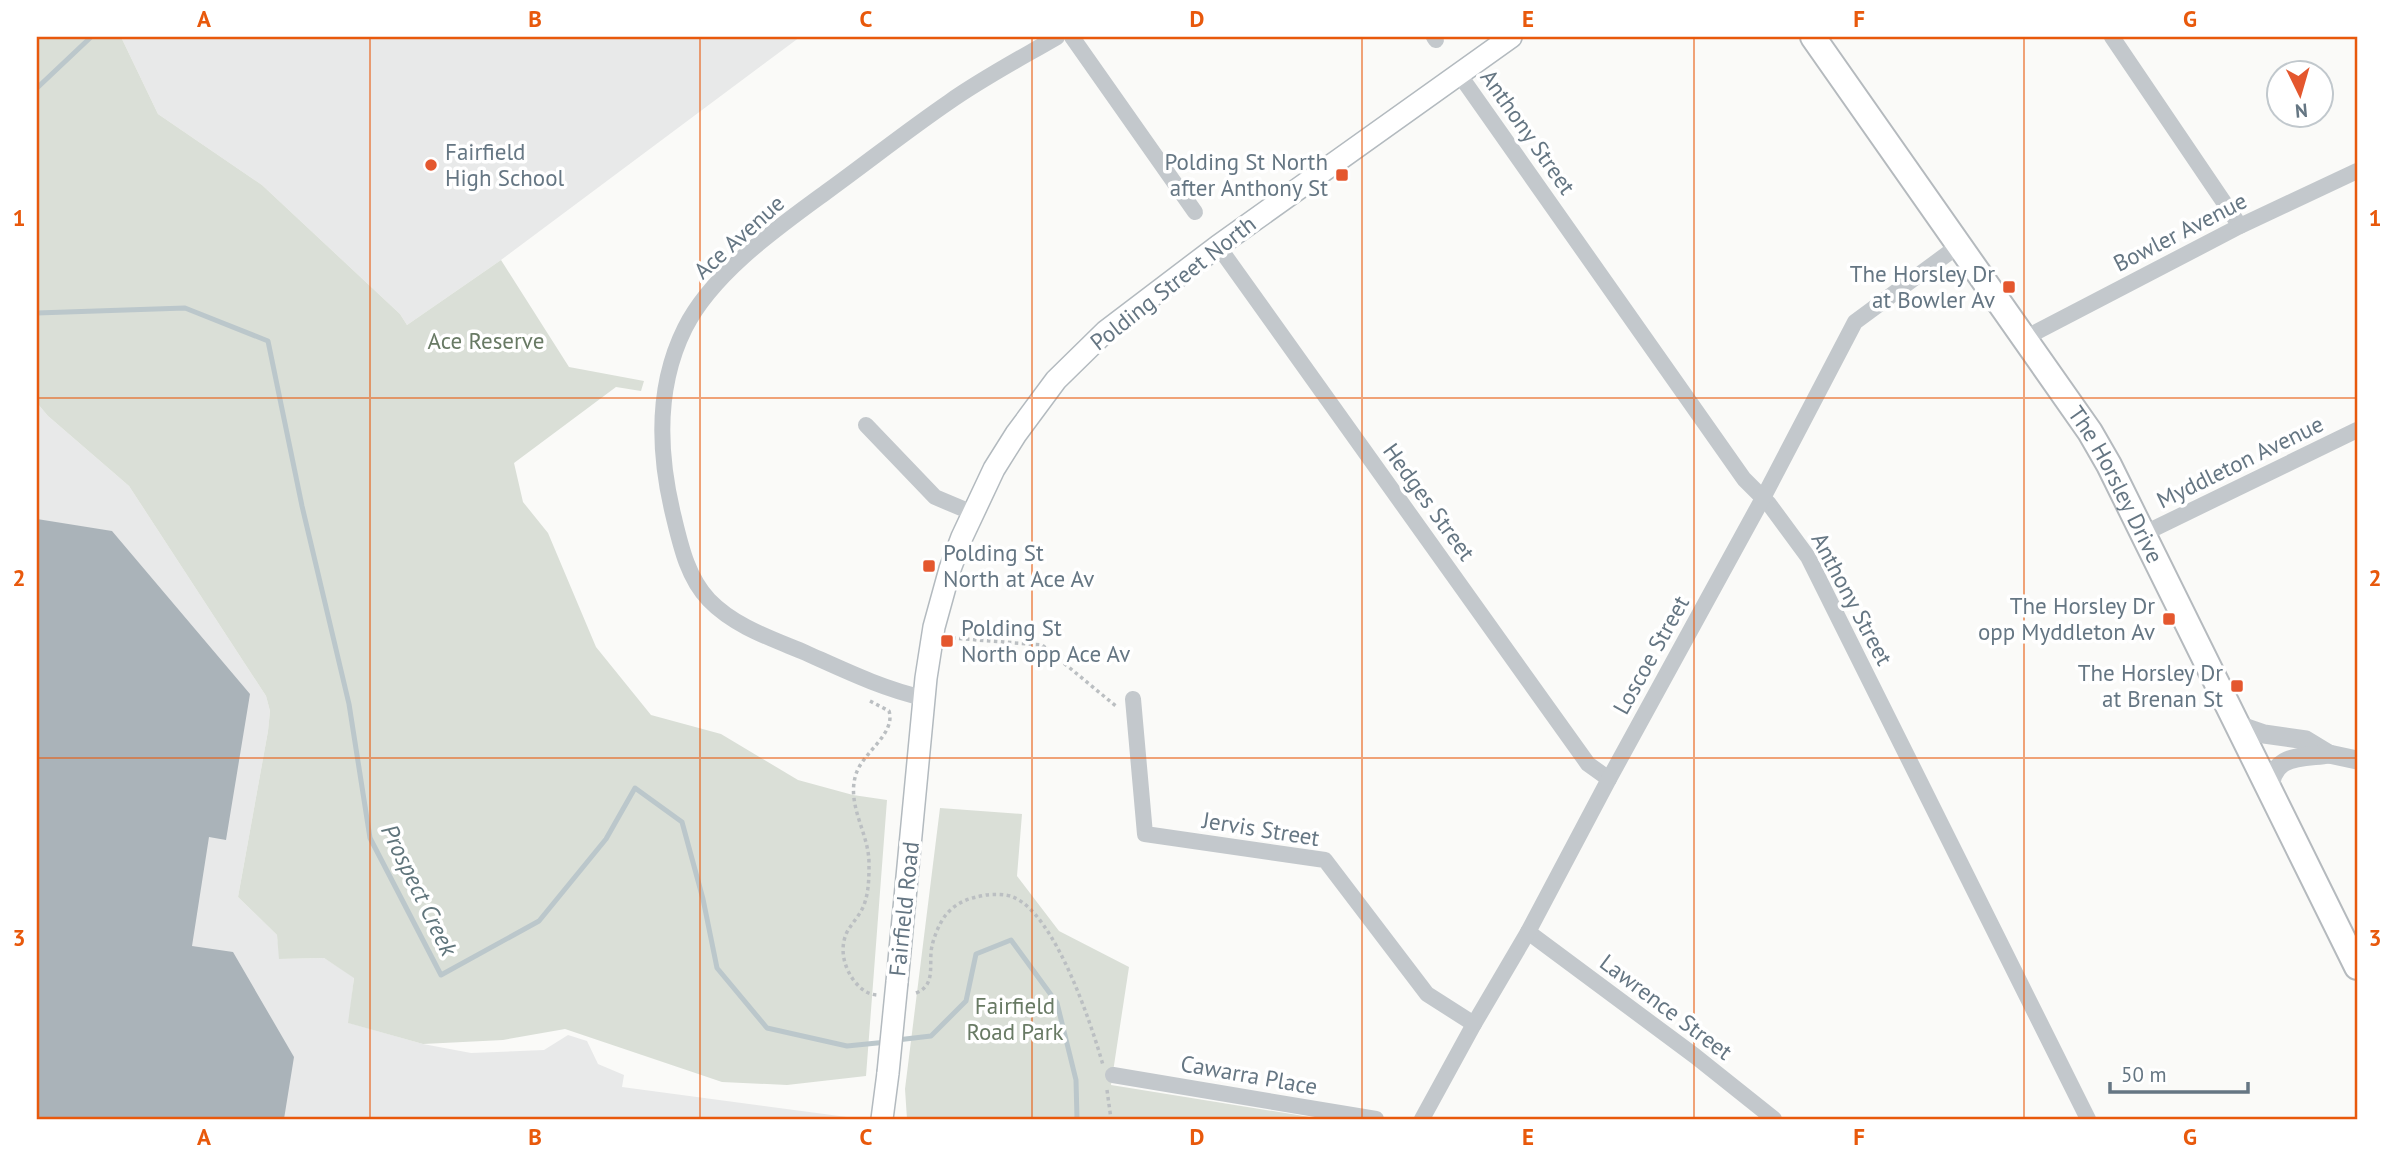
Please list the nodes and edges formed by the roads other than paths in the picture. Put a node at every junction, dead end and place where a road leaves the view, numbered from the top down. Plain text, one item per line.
1 (1057, 37) edge
2 (1072, 37) edge
3 (1511, 37) edge
4 (1812, 37) edge
5 (2112, 37) edge
6 (1459, 74) junction
7 (2357, 171) edge
8 (1195, 212) dead end
9 (2239, 226) junction
10 (1218, 246) junction
11 (1958, 246) junction
12 (2025, 338) junction
13 (866, 425) dead end
14 (2357, 430) edge
15 (1763, 498) junction
16 (973, 513) junction
17 (2143, 534) junction
18 (924, 698) junction
19 (1133, 699) dead end
20 (2238, 725) junction
21 (2329, 754) junction
22 (2357, 760) edge
23 (1609, 779) junction
24 (2270, 791) junction
25 (1528, 932) junction
26 (2357, 967) edge
27 (1474, 1024) junction
28 (1110, 1076) road end
29 (882, 1119) edge
30 (1377, 1119) edge
31 (1422, 1119) edge
32 (1774, 1119) edge
33 (2088, 1119) edge

1 - 18 street, Ace Avenue
2 - 8 street
3 - 6 main road, Polding Street North
4 - 11 main road, The Horsley Drive
5 - 9 street
6 - 10 main road, Polding Street North
6 - 15 street, Anthony Street
7 - 9 street, Bowler Avenue
9 - 12 street, Bowler Avenue
10 - 16 main road, Polding Street North
10 - 23 street, Hedges Street
11 - 12 main road, The Horsley Drive
11 - 15 street, Loscoe Street
12 - 17 main road, The Horsley Drive
13 - 16 street
14 - 17 street, Myddleton Avenue
15 - 23 street, Loscoe Street
15 - 33 street, Anthony Street
16 - 18 main road, Polding Street North
17 - 20 main road, The Horsley Drive
18 - 29 main road, Fairfield Road, bridge
19 - 27 street, Jervis Street
20 - 21 street
20 - 24 main road, The Horsley Drive
21 - 22 street
21 - 24 street
23 - 25 street, Loscoe Street
24 - 26 main road, The Horsley Drive
25 - 27 street, Loscoe Street
25 - 32 street, Lawrence Street
27 - 31 street, Loscoe Street
28 - 30 street, Cawarra Place

